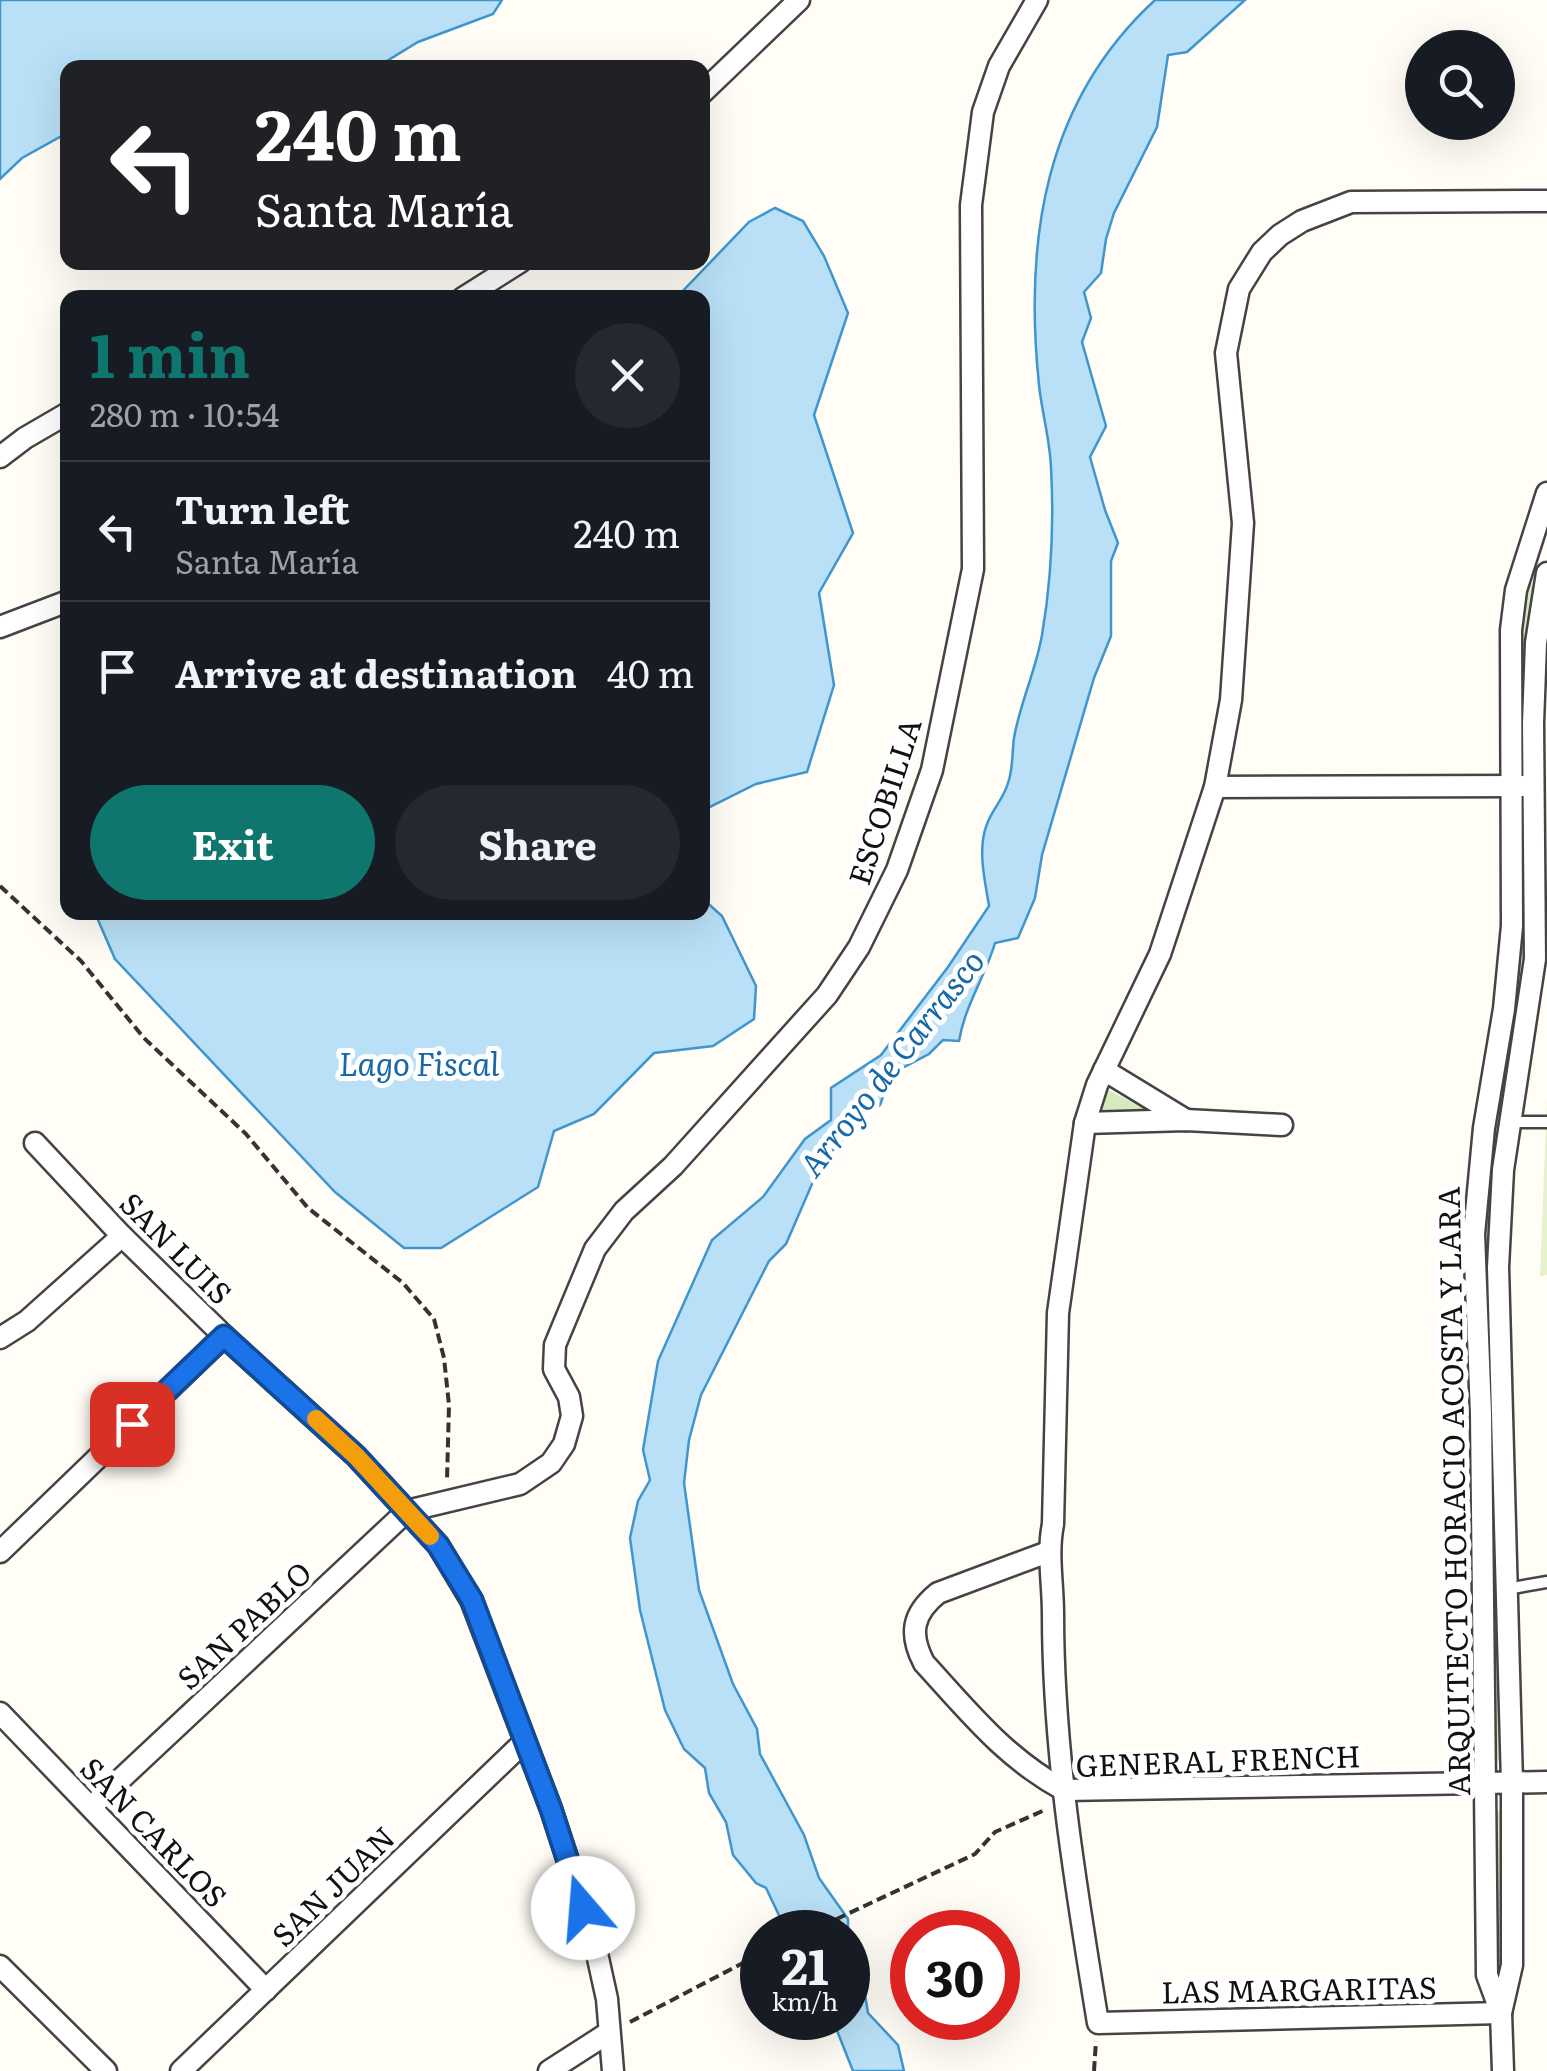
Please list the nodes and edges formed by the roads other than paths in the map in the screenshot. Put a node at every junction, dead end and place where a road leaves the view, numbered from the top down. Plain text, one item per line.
1 (799, 0) edge
2 (1037, 0) edge
3 (710, 85) edge
4 (1547, 201) edge
5 (507, 270) edge
6 (476, 290) edge
7 (60, 418) edge
8 (0, 457) edge
9 (1547, 493) edge
10 (1527, 552) junction
11 (1547, 560) edge
12 (1547, 573) edge
13 (60, 604) edge
14 (0, 627) edge
15 (1510, 786) junction
16 (1534, 786) junction
17 (1215, 787) junction
18 (1104, 1070) junction
19 (1186, 1120) junction
20 (1509, 1122) junction
21 (1547, 1122) edge
22 (1085, 1123) junction
23 (1282, 1125) dead end
24 (35, 1143) dead end
25 (122, 1236) junction
26 (224, 1336) junction
27 (0, 1338) edge
28 (446, 1500) joint
29 (407, 1511) junction
30 (1482, 1534) junction
31 (1504, 1534) junction
32 (0, 1552) edge
33 (1048, 1552) junction
34 (1547, 1582) edge
35 (1505, 1589) junction
36 (0, 1713) edge
37 (524, 1742) junction
38 (1547, 1782) edge
39 (1485, 1783) junction
40 (1512, 1783) junction
41 (1064, 1790) junction
42 (91, 1808) junction
43 (0, 1966) edge
44 (266, 1990) junction
45 (1501, 2013) junction
46 (608, 2033) junction
47 (106, 2071) edge
48 (182, 2071) edge
49 (549, 2071) edge
50 (612, 2071) edge
51 (1503, 2071) edge

1 - 3 street
2 - 28 street, ESCOBILLA
4 - 17 street
5 - 6 street
7 - 8 street
9 - 10 street, ARQUITECTO HORACIO ACOSTA Y LARA
10 - 11 street
10 - 15 street, ARQUITECTO HORACIO ACOSTA Y LARA
12 - 16 street, ARQUITECTO HORACIO ACOSTA Y LARA
13 - 14 street
15 - 16 street
15 - 17 street
15 - 30 street, ARQUITECTO HORACIO ACOSTA Y LARA
16 - 20 street, ARQUITECTO HORACIO ACOSTA Y LARA
17 - 18 street
18 - 19 street
18 - 22 street
19 - 22 street
19 - 23 street
20 - 21 lane
20 - 31 street, ARQUITECTO HORACIO ACOSTA Y LARA
22 - 33 street
24 - 25 street, SAN LUIS
25 - 26 street, SAN LUIS
25 - 27 street
26 - 29 street, SAN LUIS
26 - 32 street
28 - 29 street, SAN PABLO
29 - 37 street, SAN LUIS
29 - 42 street, SAN PABLO
30 - 31 street
30 - 39 street, ARQUITECTO HORACIO ACOSTA Y LARA
31 - 35 street, ARQUITECTO HORACIO ACOSTA Y LARA
33 - 41 street
33 - 41 street
34 - 35 lane
35 - 40 street, ARQUITECTO HORACIO ACOSTA Y LARA
36 - 42 street, SAN CARLOS
37 - 44 street, SAN JUAN
37 - 46 street, SAN LUIS
38 - 40 street, GENERAL FRENCH
39 - 40 street, GENERAL FRENCH
39 - 41 street, GENERAL FRENCH
39 - 45 street, ARQUITECTO HORACIO ACOSTA Y LARA
40 - 45 street, ARQUITECTO HORACIO ACOSTA Y LARA
41 - 45 street, LAS MARGARITAS
42 - 44 street, SAN CARLOS
43 - 47 street
44 - 48 street, SAN JUAN
45 - 51 street, ARQUITECTO HORACIO ACOSTA Y LARA
46 - 49 street
46 - 50 street, SAN LUIS

